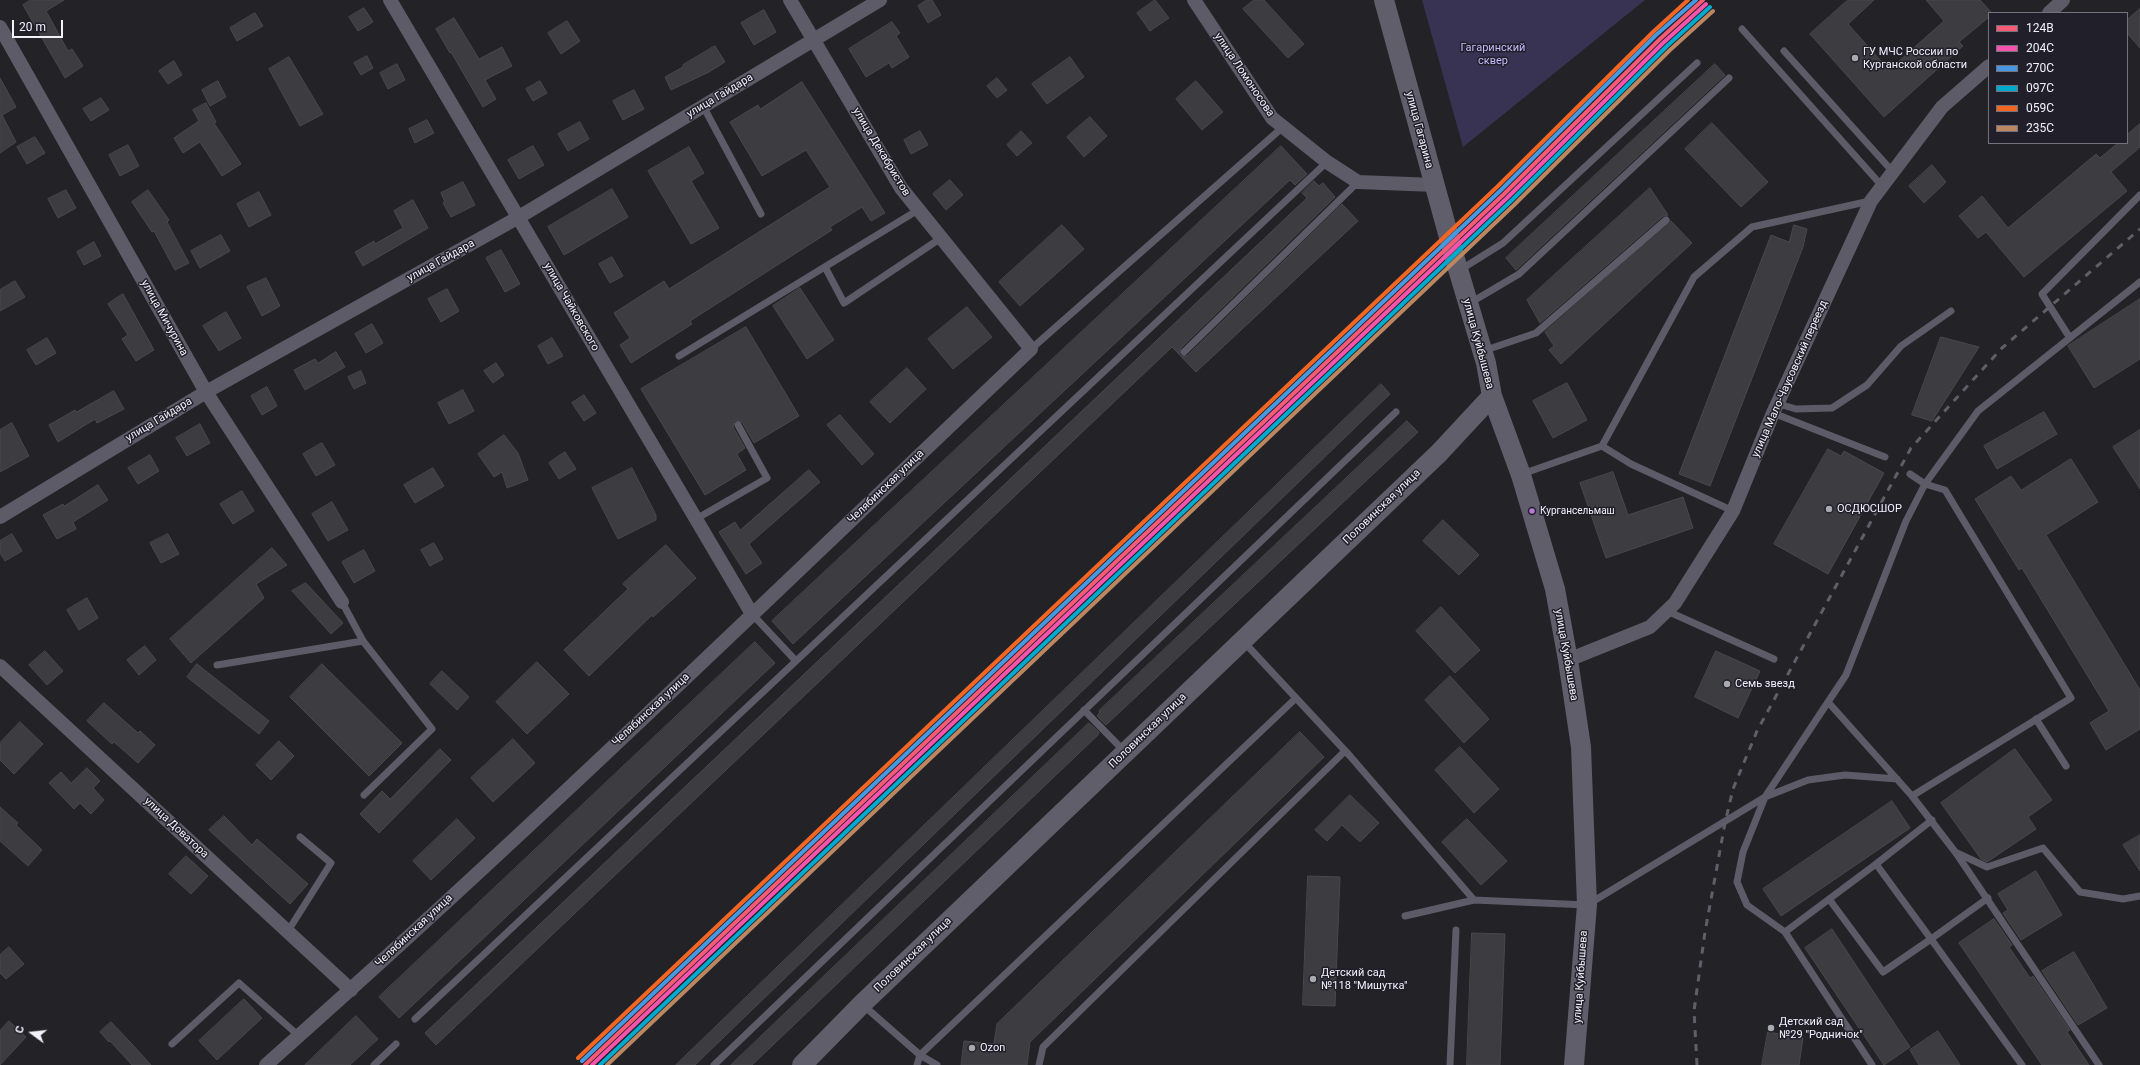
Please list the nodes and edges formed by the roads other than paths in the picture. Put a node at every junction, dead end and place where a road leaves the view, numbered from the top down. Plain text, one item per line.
1 (390, 0) edge
2 (790, 0) edge
3 (880, 0) edge
4 (1194, 0) edge
5 (1384, 0) edge
6 (2063, 0) edge
7 (2049, 12) edge
8 (0, 27) edge
9 (1742, 29) dead end
10 (814, 39) junction
11 (1784, 50) dead end
12 (1697, 63) dead end
13 (1988, 67) edge
14 (1729, 78) dead end
15 (703, 106) junction
16 (1283, 127) junction
17 (1327, 162) junction
18 (1893, 172) junction
19 (1358, 182) junction
20 (1435, 185) junction
21 (1882, 186) junction
22 (2140, 195) edge
23 (1871, 202) junction
24 (918, 210) junction
25 (761, 214) dead end
26 (519, 218) junction
27 (1666, 220) dead end
28 (941, 238) junction
29 (1457, 265) junction
30 (825, 267) junction
31 (2140, 282) edge
32 (1468, 304) junction
33 (1951, 311) dead end
34 (2070, 338) junction
35 (1031, 349) junction
36 (1482, 351) junction
37 (1184, 352) dead end
38 (680, 356) dead end
39 (206, 392) junction
40 (1492, 396) junction
41 (1776, 408) junction
42 (1396, 412) dead end
43 (738, 425) dead end
44 (1602, 446) junction
45 (1885, 457) dead end
46 (1910, 474) dead end
47 (1521, 475) junction
48 (1925, 484) junction
49 (1733, 511) junction
50 (0, 517) edge
51 (696, 519) junction
52 (342, 602) joint
53 (1667, 611) junction
54 (752, 614) junction
55 (363, 641) junction
56 (1242, 641) junction
57 (1774, 659) dead end
58 (1568, 660) junction
59 (796, 661) junction
60 (217, 665) dead end
61 (0, 666) edge
62 (1296, 698) junction
63 (1828, 702) junction
64 (1084, 710) junction
65 (2036, 719) junction
66 (1345, 751) junction
67 (1126, 753) junction
68 (2066, 766) dead end
69 (1897, 779) junction
70 (364, 795) dead end
71 (1912, 796) junction
72 (1765, 797) junction
73 (1932, 820) junction
74 (300, 837) dead end
75 (1956, 853) junction
76 (1876, 864) junction
77 (2140, 896) edge
78 (1988, 898) junction
79 (1829, 899) junction
80 (1474, 900) junction
81 (1586, 905) junction
82 (1405, 916) dead end
83 (1456, 930) dead end
84 (288, 931) junction
85 (1785, 932) junction
86 (1931, 939) junction
87 (351, 990) junction
88 (862, 1004) junction
89 (415, 1018) dead end
90 (299, 1036) junction
91 (172, 1044) dead end
92 (396, 1044) dead end
93 (920, 1055) junction
94 (266, 1065) edge
95 (374, 1065) edge
96 (714, 1065) edge
97 (802, 1065) edge
98 (917, 1065) edge
99 (937, 1065) edge
100 (1038, 1065) edge
101 (1450, 1065) edge
102 (1574, 1065) edge
103 (1872, 1065) edge
104 (2022, 1065) edge
105 (2099, 1065) edge

1 - 26 street, улица Чайковского
2 - 10 street, улица Декабристов
3 - 10 street, улица Гайдара
4 - 16 street, улица Ломоносова
5 - 20 main road, улица Гагарина
6 - 7 street
8 - 39 street, улица Мичурина
9 - 21 lane
10 - 15 street, улица Гайдара
10 - 24 street, улица Декабристов
11 - 18 lane
12 - 29 lane
13 - 18 street, улица Мало-Чаусовский переезд
14 - 32 lane
15 - 25 lane
15 - 26 street, улица Гайдара
16 - 17 street, улица Ломоносова
16 - 35 lane
17 - 19 street, улица Ломоносова
17 - 59 lane
18 - 21 street, улица Мало-Чаусовский переезд
19 - 20 street
19 - 37 lane
20 - 29 main road, улица Гагарина
21 - 23 street, улица Мало-Чаусовский переезд
22 - 34 lane
23 - 41 street, улица Мало-Чаусовский переезд
23 - 44 lane
24 - 28 street, улица Декабристов
24 - 30 lane
26 - 39 street, улица Гайдара
26 - 51 street, улица Чайковского
27 - 36 lane
28 - 30 lane
28 - 35 street, улица Декабристов
29 - 32 main road, улица Куйбышева
30 - 38 lane
31 - 34 lane
32 - 36 main road, улица Куйбышева
33 - 41 lane
34 - 48 lane
35 - 54 street, Челябинская улица
36 - 40 main road, улица Куйбышева
39 - 50 street, улица Гайдара
39 - 52 street, улица Мичурина
40 - 47 main road, улица Куйбышева
40 - 56 main road, Половинская улица
41 - 45 lane
41 - 49 street, улица Мало-Чаусовский переезд
42 - 64 lane
43 - 51 lane
44 - 47 lane
44 - 49 lane
46 - 48 lane
47 - 58 main road, улица Куйбышева
48 - 63 lane
48 - 65 lane
49 - 53 street, улица Мало-Чаусовский переезд
51 - 54 street, улица Чайковского
52 - 55 lane
53 - 57 lane
53 - 58 street, улица Мало-Чаусовский переезд
54 - 59 lane
54 - 87 street, Челябинская улица
55 - 60 lane
55 - 70 lane
56 - 62 lane
56 - 67 main road, Половинская улица
58 - 81 main road, улица Куйбышева
59 - 89 lane
61 - 84 street, улица Доватора
62 - 66 lane
62 - 93 lane
63 - 69 lane
63 - 72 lane
64 - 67 lane
64 - 96 lane
65 - 68 lane
65 - 71 lane
66 - 80 lane
66 - 100 lane
67 - 88 main road, Половинская улица
69 - 71 lane
69 - 72 lane
71 - 73 lane
72 - 81 lane
72 - 85 lane
73 - 75 lane
73 - 76 lane
74 - 84 lane
75 - 77 lane
75 - 78 lane
76 - 79 lane
76 - 86 lane
78 - 86 lane
78 - 105 lane
79 - 85 lane
79 - 86 lane
80 - 81 lane
80 - 82 lane
81 - 102 main road, улица Куйбышева
83 - 101 lane
84 - 87 street, улица Доватора
85 - 103 lane
86 - 104 lane
87 - 90 street, Челябинская улица
88 - 93 lane
88 - 97 main road, Половинская улица
90 - 91 lane
90 - 94 street, Челябинская улица
92 - 95 lane
93 - 98 lane
93 - 99 lane

